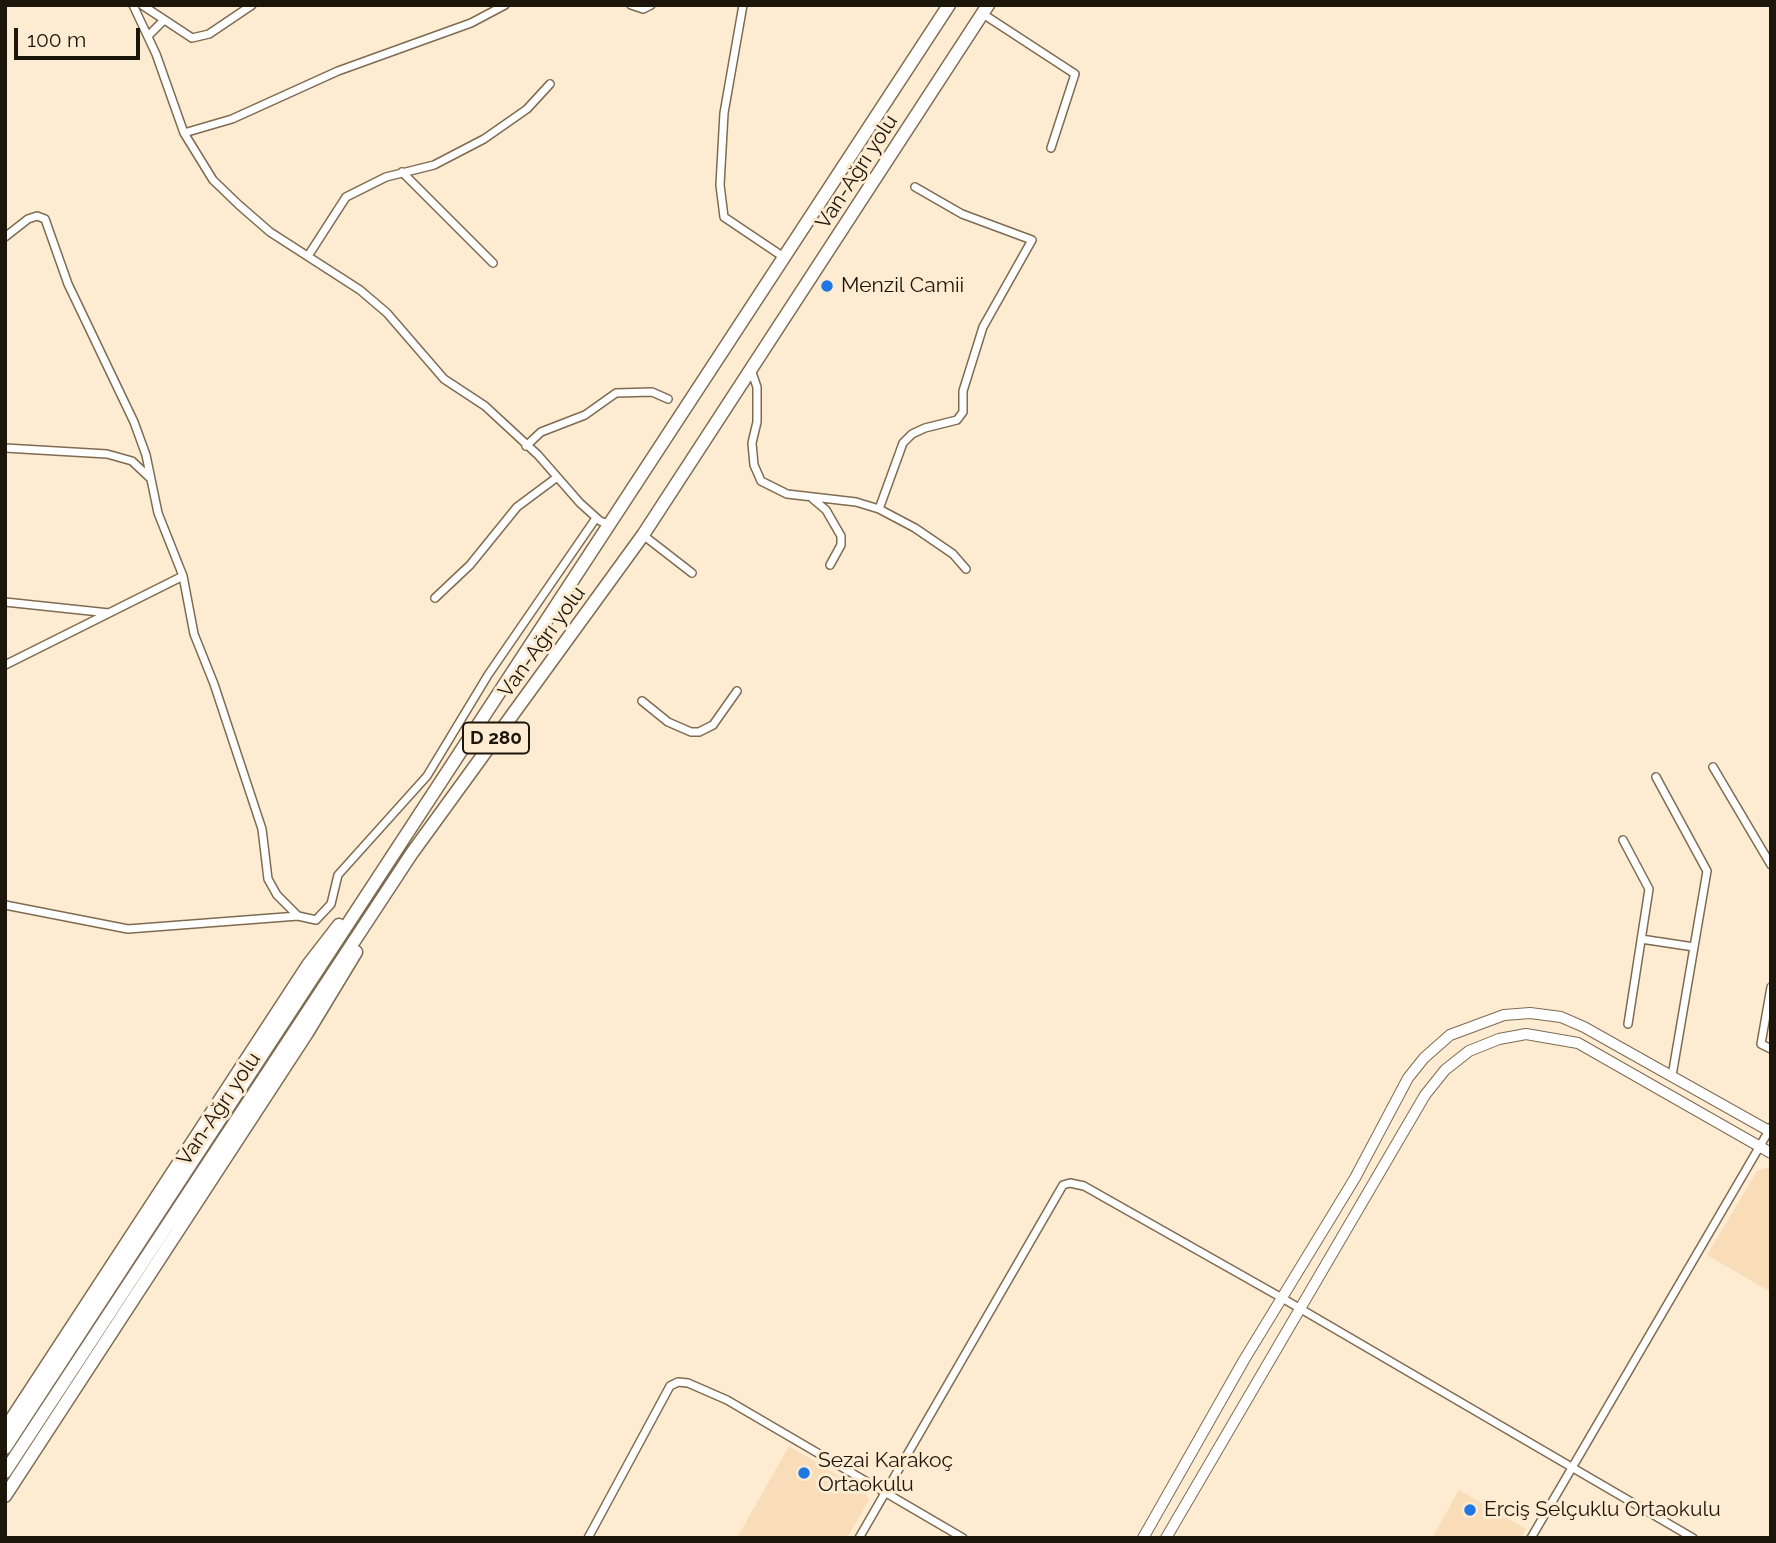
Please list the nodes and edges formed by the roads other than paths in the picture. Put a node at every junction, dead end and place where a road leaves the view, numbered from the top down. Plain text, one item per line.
1 (133, 5) edge
2 (142, 5) edge
3 (252, 5) edge
4 (505, 5) edge
5 (631, 5) edge
6 (651, 5) edge
7 (743, 5) edge
8 (949, 5) edge
9 (986, 9) edge
10 (163, 21) junction
11 (148, 36) junction
12 (550, 84) dead end
13 (184, 133) junction
14 (1051, 148) dead end
15 (402, 172) junction
16 (915, 187) dead end
17 (5, 237) edge
18 (308, 256) junction
19 (782, 256) junction
20 (493, 263) dead end
21 (751, 369) junction
22 (668, 399) dead end
23 (526, 446) junction
24 (5, 448) edge
25 (150, 478) junction
26 (556, 478) junction
27 (810, 497) junction
28 (879, 509) junction
29 (596, 517) junction
30 (608, 524) junction
31 (643, 535) junction
32 (830, 565) dead end
33 (965, 569) dead end
34 (692, 573) dead end
35 (183, 576) junction
36 (435, 598) dead end
37 (5, 602) edge
38 (110, 613) junction
39 (5, 665) edge
40 (737, 691) dead end
41 (642, 701) dead end
42 (1713, 767) dead end
43 (1656, 777) dead end
44 (1623, 840) dead end
45 (1771, 865) edge
46 (366, 897) junction
47 (5, 905) edge
48 (379, 906) junction
49 (299, 916) junction
50 (1641, 939) junction
51 (1694, 947) junction
52 (1771, 987) edge
53 (1629, 1024) dead end
54 (1771, 1049) edge
55 (1672, 1076) junction
56 (1770, 1130) edge
57 (1760, 1147) junction
58 (1771, 1153) edge
59 (1282, 1298) junction
60 (1301, 1309) junction
61 (5, 1429) edge
62 (5, 1448) edge
63 (1571, 1468) junction
64 (5, 1472) edge
65 (884, 1492) junction
66 (5, 1496) edge
67 (588, 1538) edge
68 (859, 1538) edge
69 (963, 1538) edge
70 (1143, 1538) edge
71 (1166, 1538) edge
72 (1531, 1538) edge
73 (1693, 1538) edge

1 - 11 street
2 - 10 street
3 - 10 street
4 - 13 street
5 - 6 street
7 - 19 street
8 - 19 highway, D 280
9 - 14 street
9 - 21 highway, Van-Ağrı yolu / D 280
10 - 11 street
11 - 13 street
12 - 15 street
13 - 18 street
15 - 18 street
15 - 20 street
16 - 28 street
17 - 25 street
18 - 23 street
19 - 30 highway, D 280
21 - 27 street
21 - 31 highway, Van-Ağrı yolu / D 280
22 - 23 street
23 - 26 street
24 - 25 street
25 - 35 street
26 - 29 street
26 - 36 street
27 - 28 street
27 - 32 street
28 - 33 street
29 - 30 street
29 - 49 street
30 - 46 highway, D 280
31 - 34 street
31 - 48 highway, Van-Ağrı yolu / D 280
35 - 38 street
35 - 49 street
37 - 38 street
38 - 39 street
40 - 41 street
42 - 45 street
43 - 51 street
44 - 50 street
46 - 61 highway
46 - 62 highway, D 280
47 - 49 street
48 - 64 highway, Van-Ağrı yolu / D 280
48 - 66 highway
50 - 51 street
50 - 53 street
51 - 55 street
52 - 54 street
55 - 56 street
55 - 59 street
56 - 57 street
57 - 58 street
57 - 60 street
57 - 63 street
59 - 60 street
59 - 65 street
59 - 70 street
60 - 63 street
60 - 71 street
63 - 72 street
63 - 73 street
65 - 67 street
65 - 68 street
65 - 69 street

